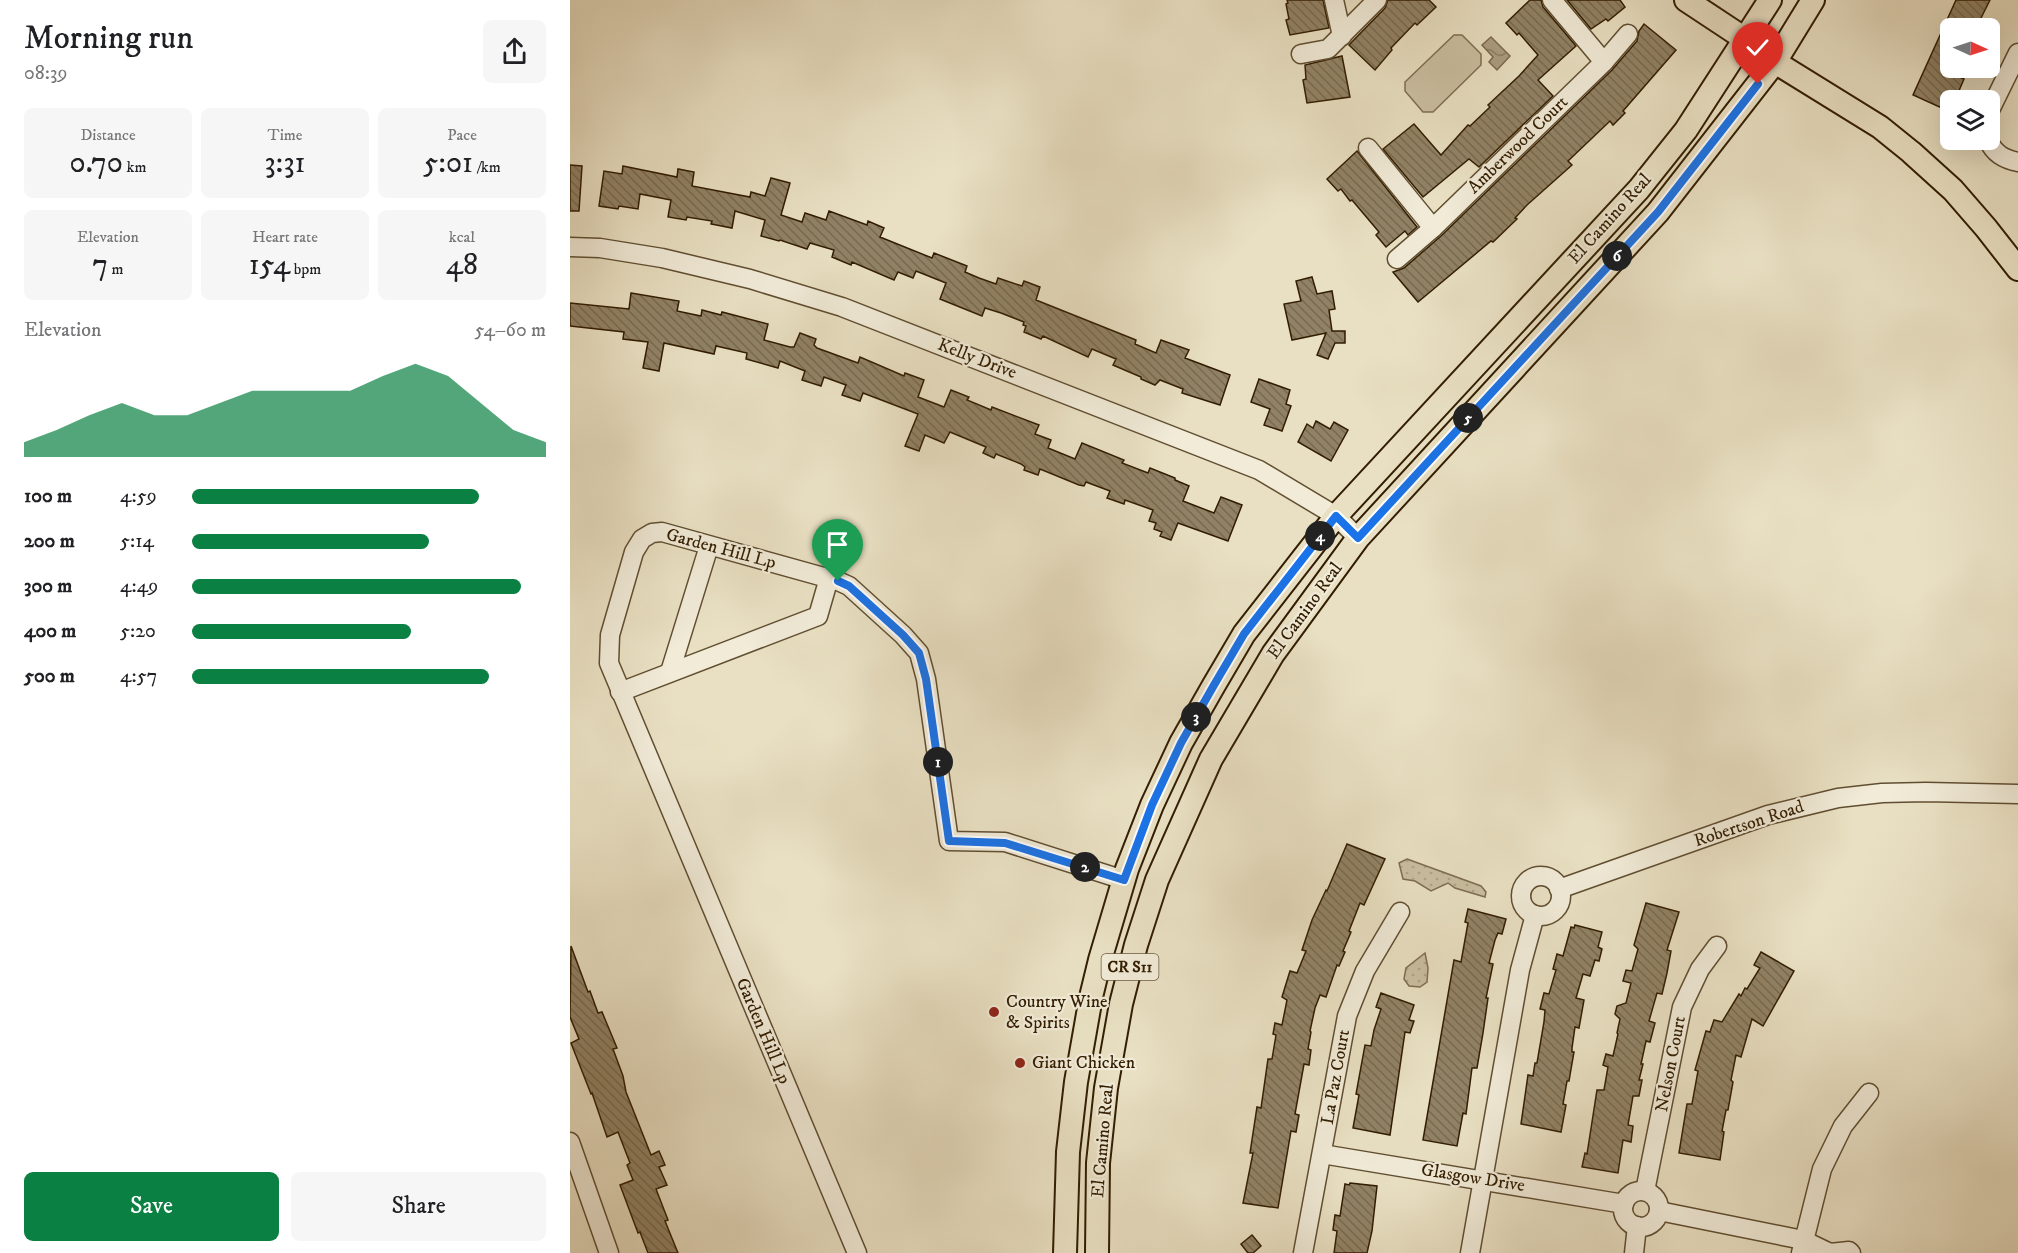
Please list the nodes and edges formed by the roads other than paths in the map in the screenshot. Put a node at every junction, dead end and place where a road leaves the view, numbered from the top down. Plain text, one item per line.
1 (1334, 0) edge
2 (1377, 0) edge
3 (1552, 0) edge
4 (1686, 0) edge
5 (1770, 0) edge
6 (1813, 0) edge
7 (1628, 34) dead end
8 (1342, 36) junction
9 (1745, 39) junction
10 (2018, 53) edge
11 (1301, 54) dead end
12 (1604, 62) junction
13 (1775, 62) junction
14 (2000, 90) edge
15 (1368, 148) dead end
16 (1994, 150) edge
17 (2018, 162) edge
18 (1433, 228) junction
19 (570, 247) edge
20 (1396, 260) dead end
21 (2018, 268) edge
22 (1336, 516) junction
23 (1358, 538) junction
24 (709, 546) junction
25 (829, 578) junction
26 (670, 672) junction
27 (620, 692) junction
28 (2018, 794) edge
29 (1124, 880) junction
30 (1559, 889) junction
31 (1400, 912) dead end
32 (1535, 915) junction
33 (1717, 946) dead end
34 (1869, 1093) dead end
35 (570, 1142) edge
36 (1322, 1154) junction
37 (1482, 1179) junction
38 (1645, 1191) junction
39 (1624, 1204) junction
40 (1659, 1211) junction
41 (1637, 1226) junction
42 (1802, 1246) edge
43 (609, 1253) edge
44 (857, 1253) edge
45 (1065, 1253) edge
46 (1097, 1253) edge
47 (1303, 1253) edge
48 (1470, 1253) edge
49 (1634, 1253) edge
50 (1830, 1253) edge
51 (1851, 1253) edge

1 - 8 street
2 - 8 street
3 - 12 street
4 - 9 main road
5 - 9 main road, El Camino Real / CR S11
6 - 13 main road, El Camino Real / CR S11
7 - 12 street, Amberwood Court
8 - 11 street
9 - 13 main road
9 - 22 main road, El Camino Real / CR S11
10 - 14 street
12 - 18 street, Amberwood Court
13 - 21 main road
13 - 23 main road, El Camino Real / CR S11
15 - 18 street
16 - 17 street
18 - 20 street, Amberwood Court
19 - 22 street, Kelly Drive
22 - 23 street, Kelly Drive
22 - 29 main road, El Camino Real / CR S11
23 - 46 main road, El Camino Real / CR S11
24 - 25 street, Garden Hill Lp
24 - 26 street
24 - 27 street, Garden Hill Lp
25 - 26 street
25 - 29 street, Garden Hill Lp
26 - 27 street
27 - 44 street, Garden Hill Lp
28 - 30 street, Robertson Road
29 - 45 main road, El Camino Real / CR S11
30 - 32 street
30 - 32 street
31 - 36 street, La Paz Court
32 - 37 street
33 - 38 street, Nelson Court
34 - 42 street
35 - 43 street
36 - 37 street, Glasgow Drive
36 - 47 street, La Paz Court
37 - 39 street, Glasgow Drive
37 - 48 street
38 - 39 street
38 - 40 street
39 - 41 street
40 - 41 street
40 - 42 street
41 - 49 street
42 - 50 street
50 - 51 street

